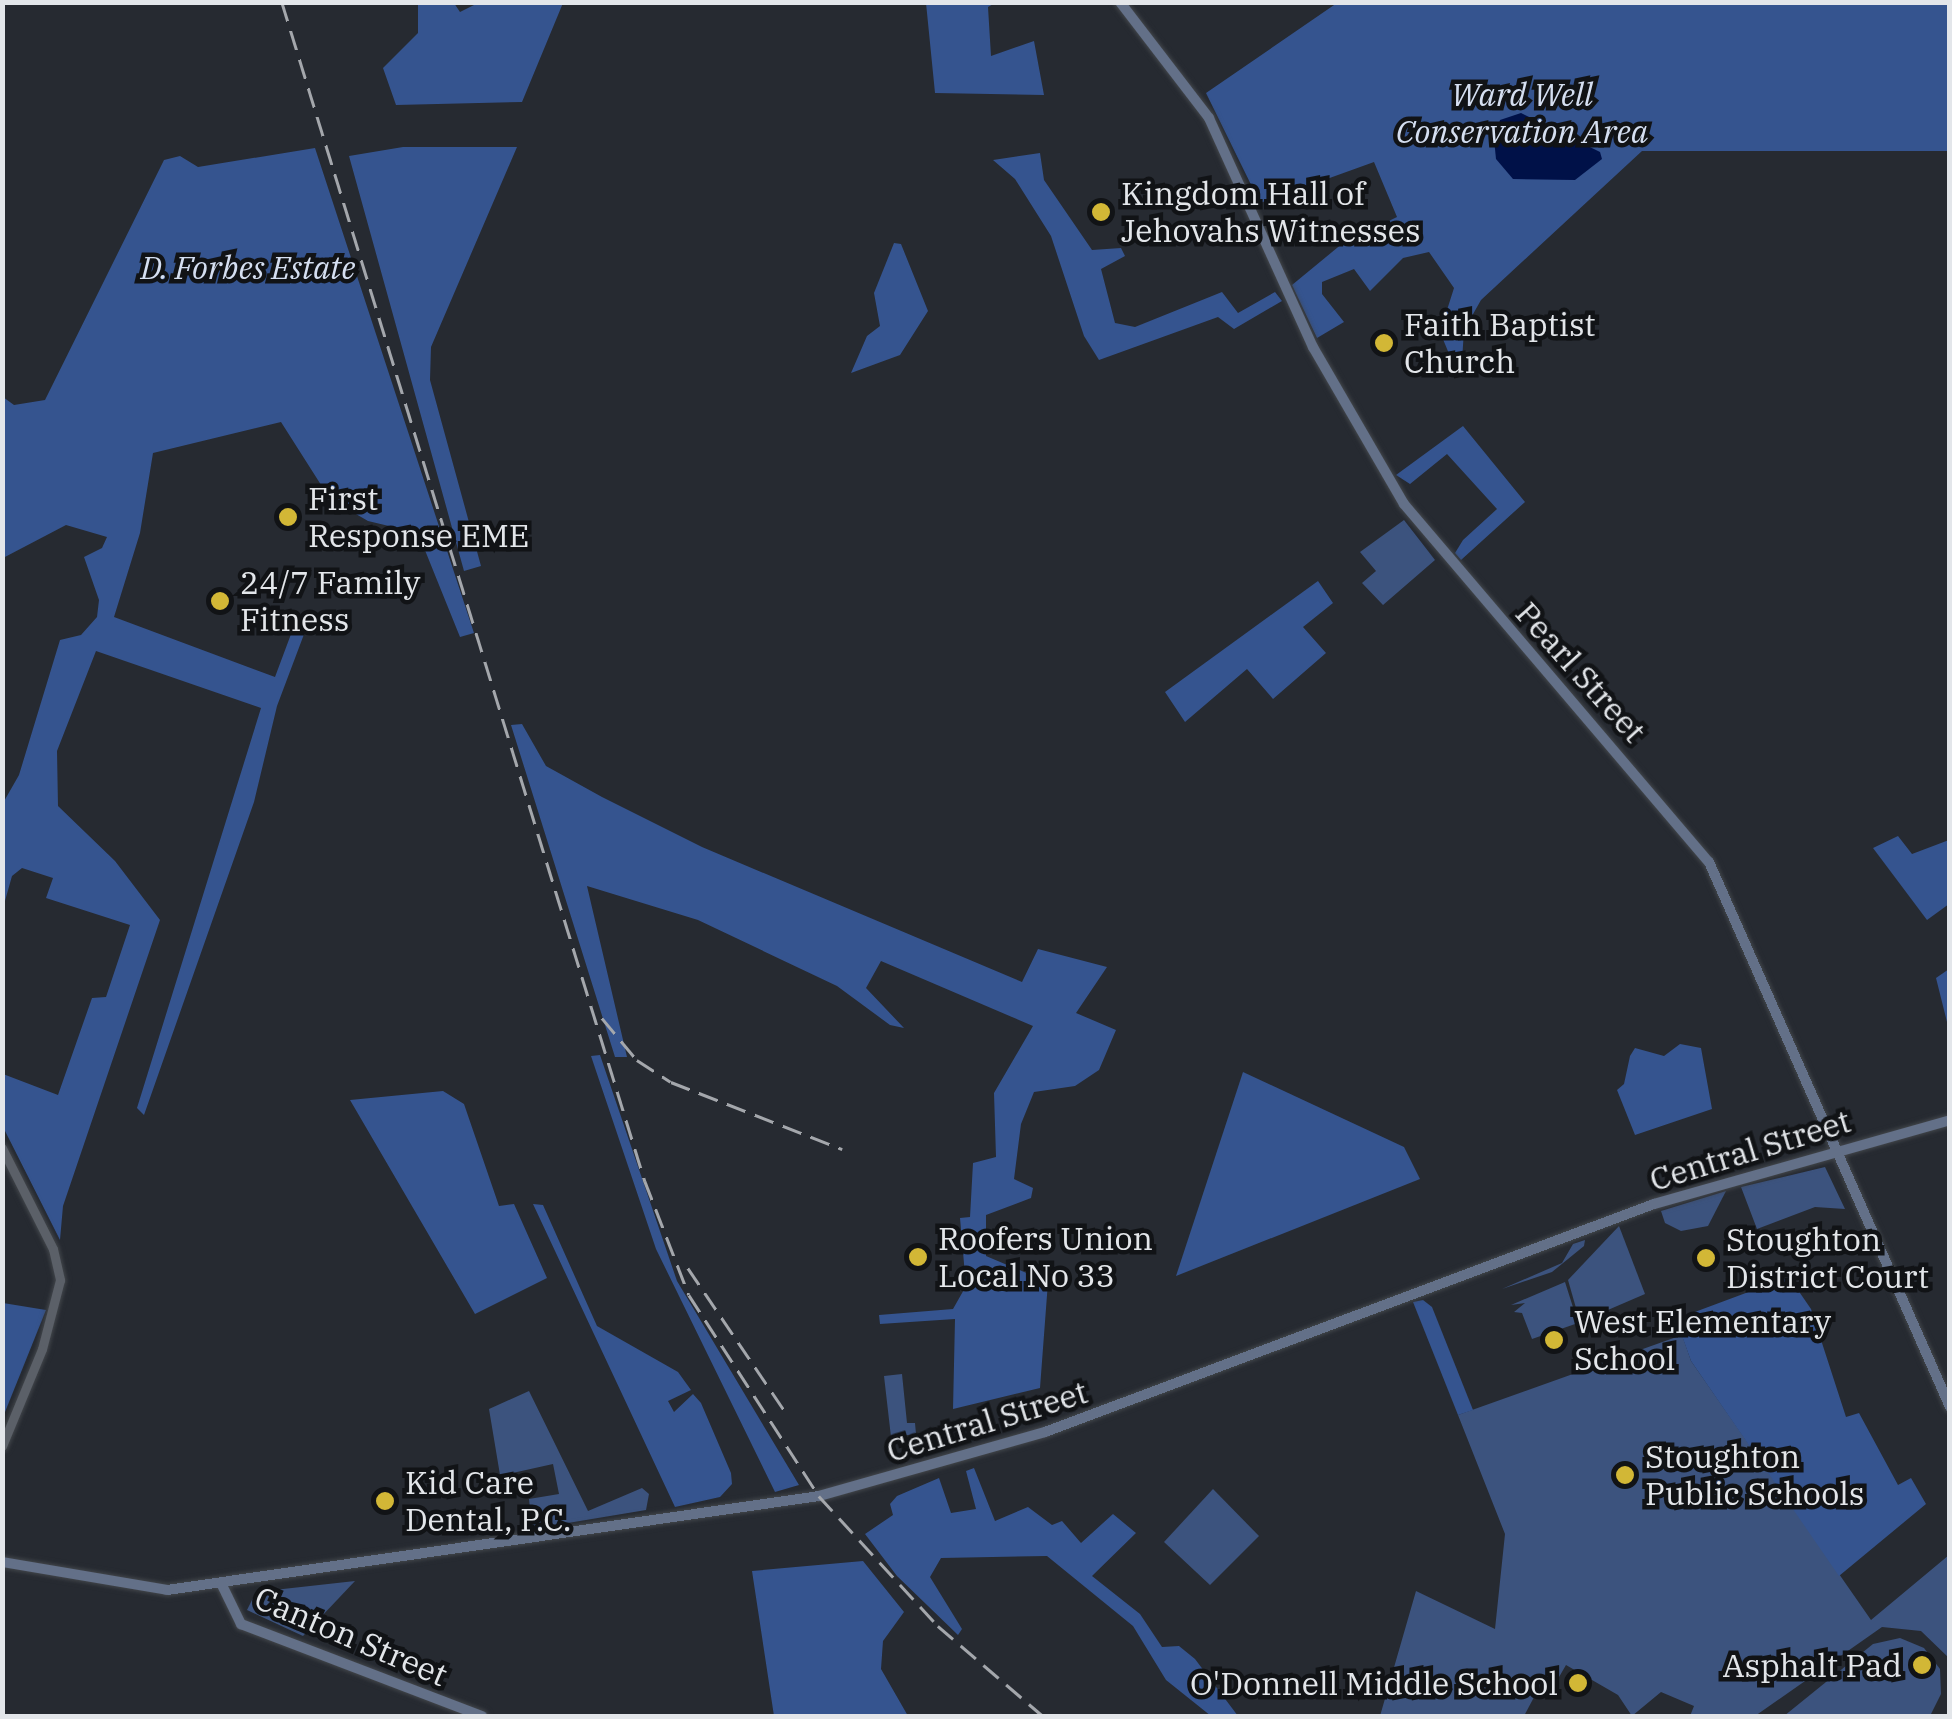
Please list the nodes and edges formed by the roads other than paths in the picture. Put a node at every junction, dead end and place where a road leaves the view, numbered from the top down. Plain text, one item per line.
1 (1120, 2) edge
2 (1950, 1120) edge
3 (2, 1148) edge
4 (1833, 1150) junction
5 (1950, 1407) edge
6 (2, 1446) edge
7 (2, 1562) edge
8 (221, 1584) junction
9 (482, 1716) edge

1 - 4 main road, Pearl Street
2 - 4 main road, Central Street
3 - 6 street
4 - 5 main road, Pearl Street
4 - 8 main road, Central Street
7 - 8 main road, Central Street
8 - 9 main road, Canton Street

